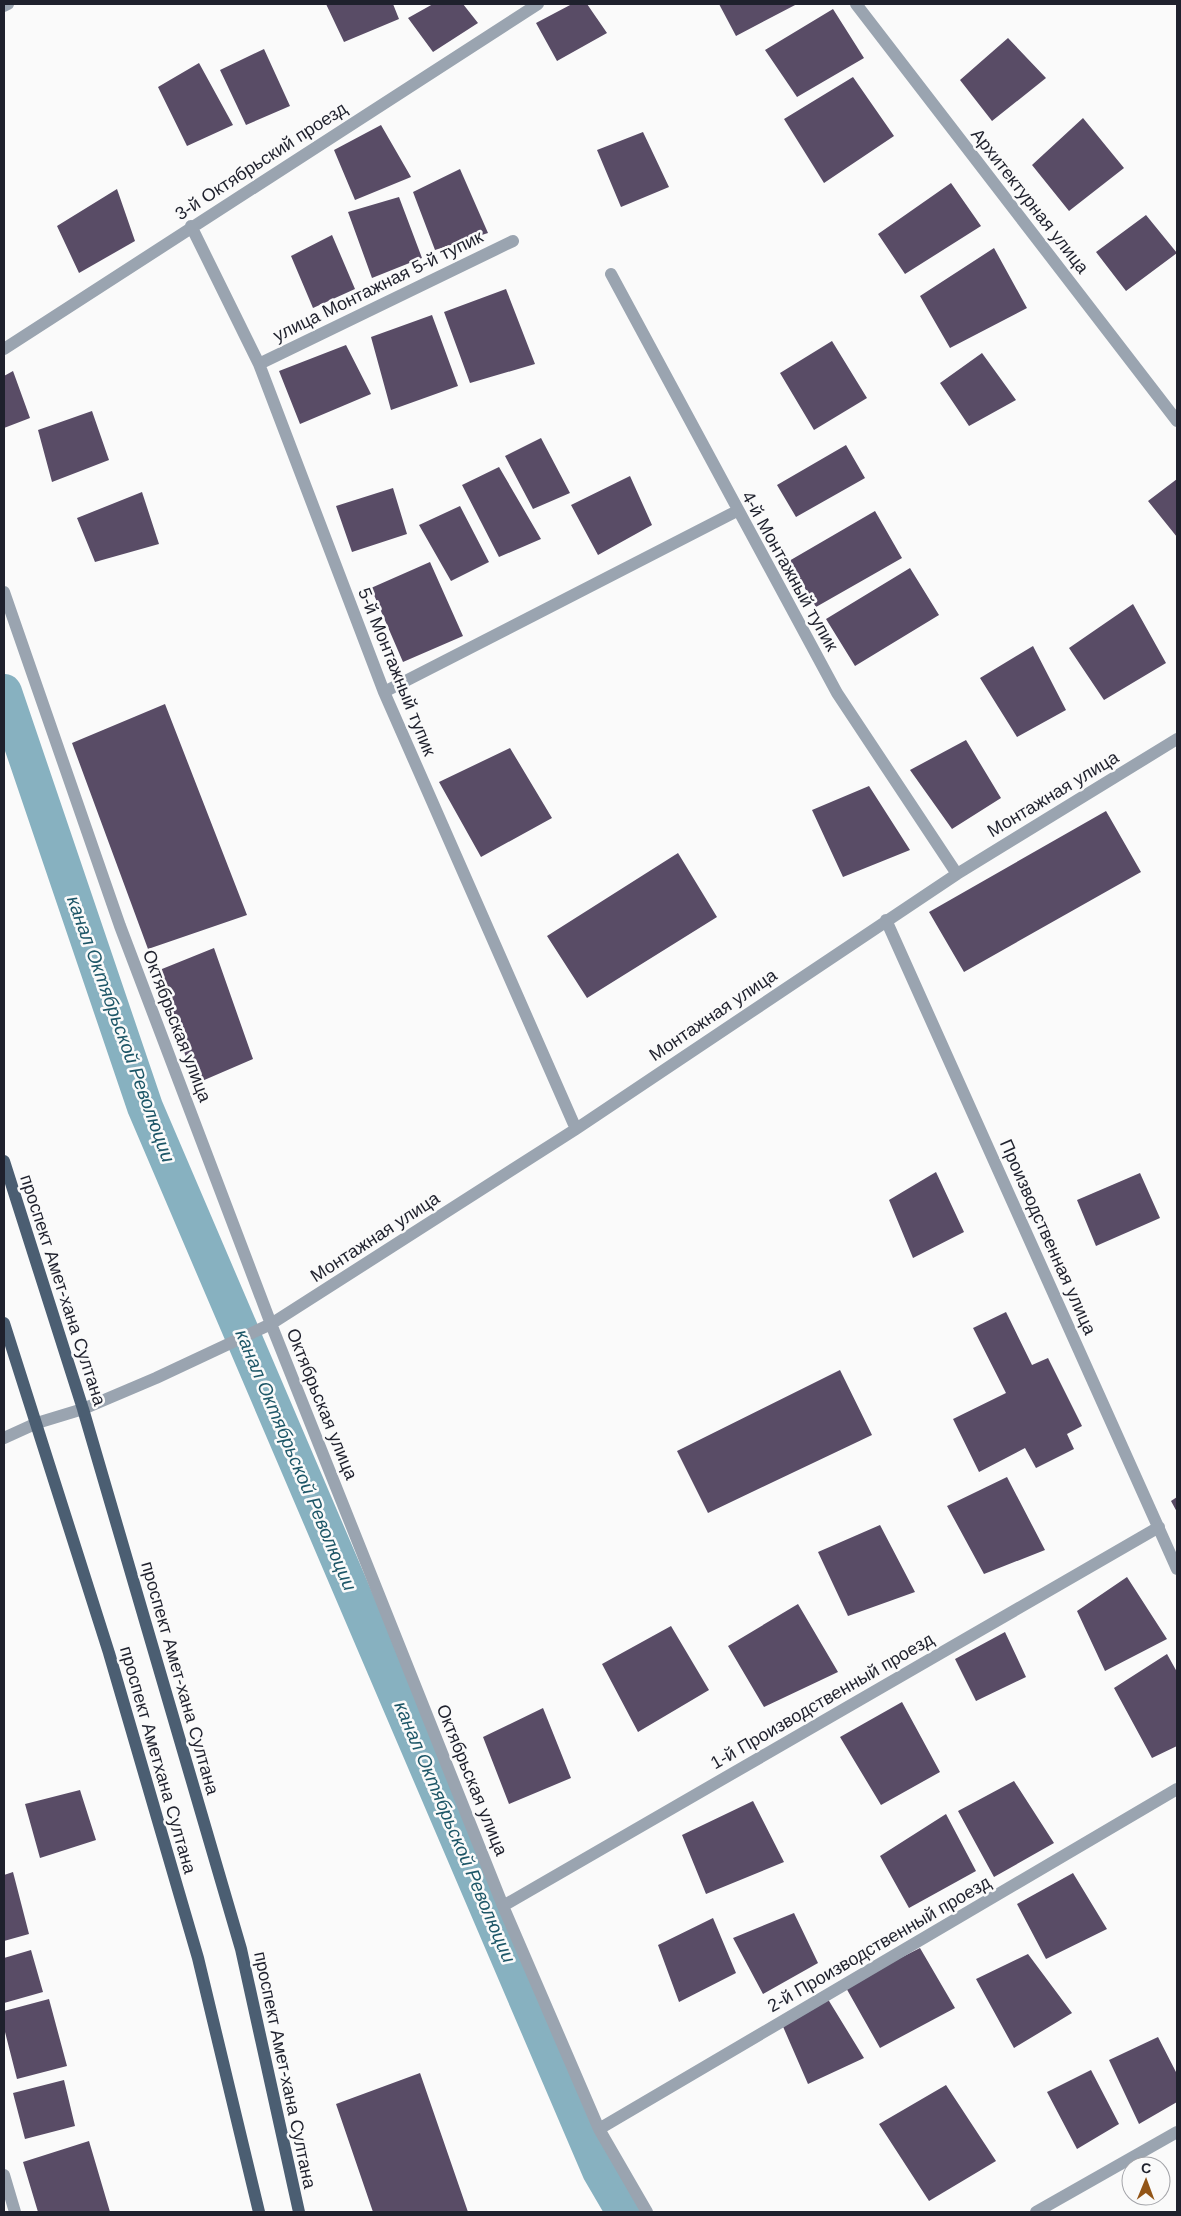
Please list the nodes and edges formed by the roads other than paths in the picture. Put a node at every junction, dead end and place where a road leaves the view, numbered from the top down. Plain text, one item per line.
1 (8, 4) edge
2 (538, 4) edge
3 (856, 4) edge
4 (4, 6) edge
5 (191, 226) junction
6 (512, 241) dead end
7 (611, 274) dead end
8 (4, 350) edge
9 (259, 364) junction
10 (1177, 420) edge
11 (737, 511) junction
12 (4, 592) edge
13 (384, 692) junction
14 (1177, 739) edge
15 (957, 874) junction
16 (886, 920) junction
17 (576, 1129) junction
18 (4, 1161) edge
19 (4, 1323) edge
20 (271, 1324) junction
21 (83, 1409) junction
22 (37, 1423) junction
23 (4, 1438) edge
24 (1159, 1526) junction
25 (1177, 1569) edge
26 (1177, 1789) edge
27 (503, 1906) junction
28 (599, 2129) junction
29 (1177, 2132) edge
30 (4, 2175) edge
31 (15, 2212) edge
32 (259, 2212) edge
33 (299, 2212) edge
34 (647, 2212) edge
35 (1036, 2212) edge

1 - 4 street
2 - 5 street, 3-й Октябрьский проезд
3 - 10 street, Архитектурная улица
5 - 8 street, 3-й Октябрьский проезд
5 - 9 street, 5-й Монтажный тупик
6 - 9 street, улица Монтажная 5-й тупик
7 - 11 street, 4-й Монтажный тупик
9 - 13 street, 5-й Монтажный тупик
11 - 13 street
11 - 15 street, 4-й Монтажный тупик
12 - 20 street, Октябрьская улица
13 - 17 street, 5-й Монтажный тупик
14 - 15 street, Монтажная улица
15 - 16 street, Монтажная улица
16 - 17 street, Монтажная улица
16 - 24 street, Производственная улица
17 - 20 street, Монтажная улица
18 - 21 main road, проспект Амет-хана Султана
19 - 22 main road, проспект Аметхана Султана
20 - 21 street, Монтажная улица
20 - 27 street, Октябрьская улица
21 - 22 street, Монтажная улица
21 - 33 main road, проспект Амет-хана Султана
22 - 23 street, Монтажная улица
22 - 32 main road, проспект Аметхана Султана
24 - 25 street, Производственная улица
24 - 27 street, 1-й Производственный проезд
26 - 28 street, 2-й Производственный проезд
27 - 28 street, Октябрьская улица
28 - 34 street, Октябрьская улица
29 - 35 street
30 - 31 street

